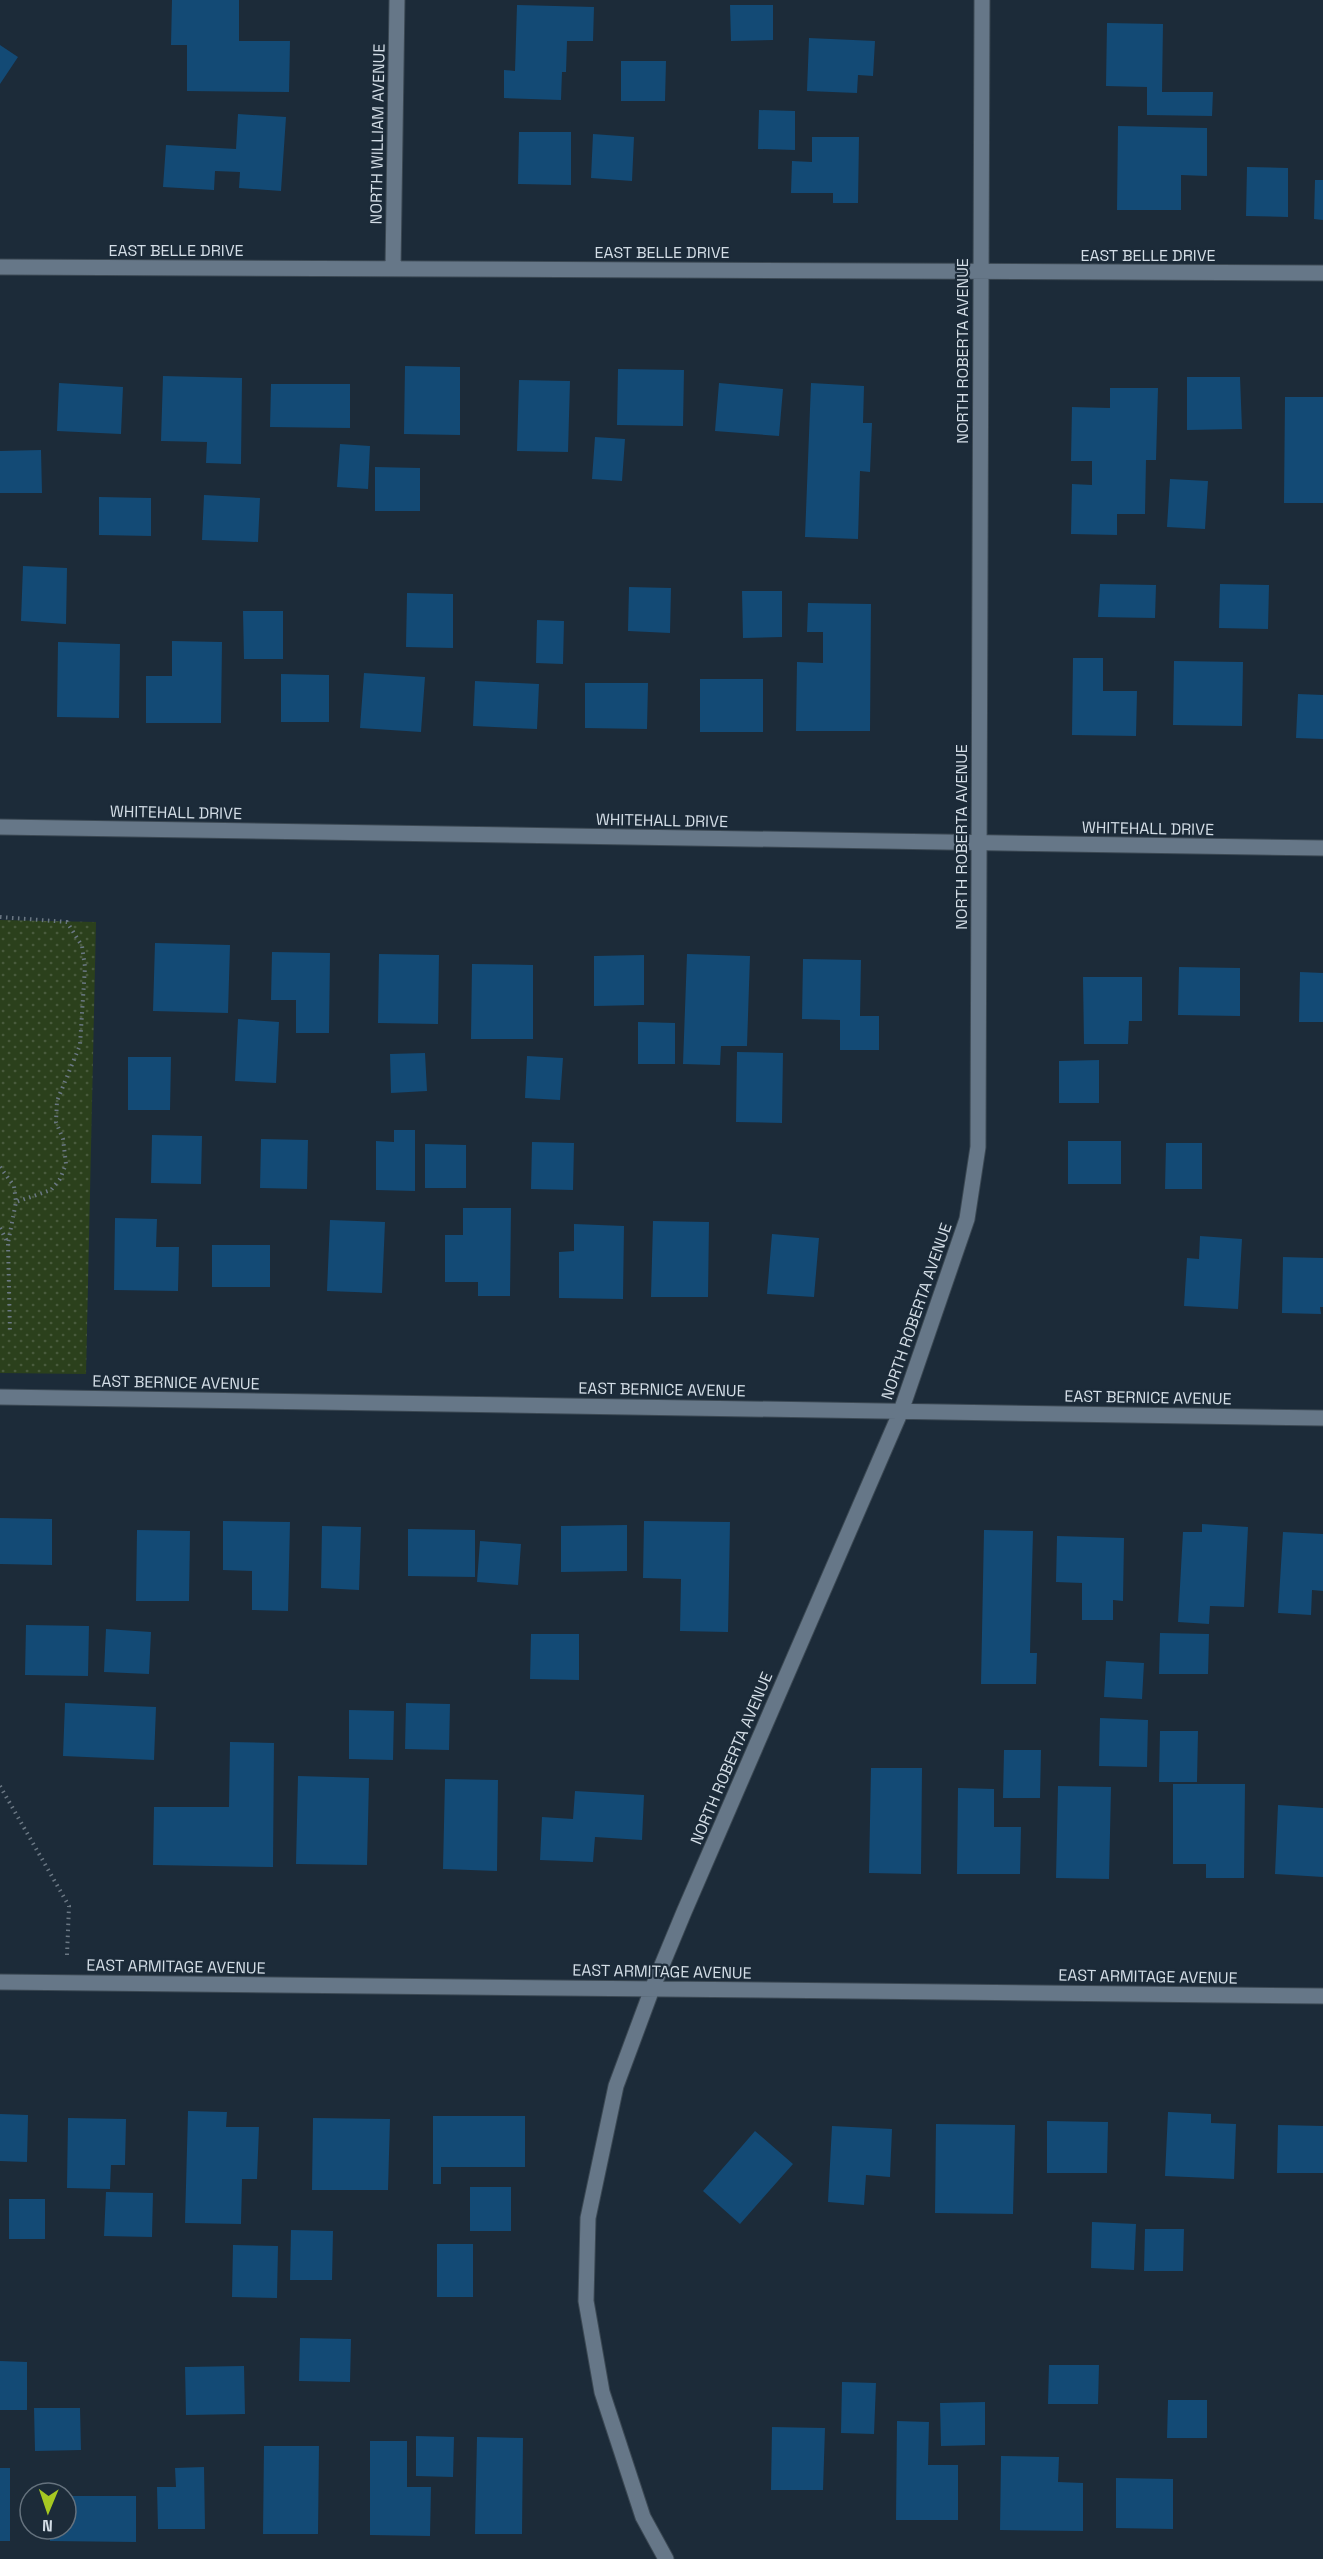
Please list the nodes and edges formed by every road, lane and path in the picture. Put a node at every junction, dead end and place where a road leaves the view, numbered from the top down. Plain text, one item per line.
1 (397, 0) edge
2 (982, 0) edge
3 (0, 267) edge
4 (393, 269) junction
5 (980, 272) junction
6 (1323, 273) edge
7 (0, 827) edge
8 (980, 843) junction
9 (1323, 848) edge
10 (0, 917) edge
11 (0, 1167) edge
12 (16, 1202) junction
13 (0, 1228) edge
14 (8, 1244) junction
15 (10, 1334) dead end
16 (0, 1397) edge
17 (901, 1411) junction
18 (1323, 1418) edge
19 (0, 1786) edge
20 (0, 1982) edge
21 (66, 1983) junction
22 (652, 1989) junction
23 (1323, 1996) edge
24 (666, 2559) edge

1 - 4 street, NORTH WILLIAM AVENUE
2 - 5 street, NORTH ROBERTA AVENUE
3 - 4 street, EAST BELLE DRIVE
4 - 5 street, EAST BELLE DRIVE
5 - 6 street, EAST BELLE DRIVE
5 - 8 street, NORTH ROBERTA AVENUE
7 - 8 street, WHITEHALL DRIVE
8 - 9 street, WHITEHALL DRIVE
8 - 17 street, NORTH ROBERTA AVENUE
10 - 12 path
11 - 12 path
12 - 14 path
13 - 14 path
14 - 15 path
16 - 17 street, EAST BERNICE AVENUE
17 - 18 street, EAST BERNICE AVENUE
17 - 22 street, NORTH ROBERTA AVENUE
19 - 21 path
20 - 21 street, EAST ARMITAGE AVENUE
21 - 22 street, EAST ARMITAGE AVENUE
22 - 23 street, EAST ARMITAGE AVENUE
22 - 24 street, NORTH ROBERTA AVENUE

